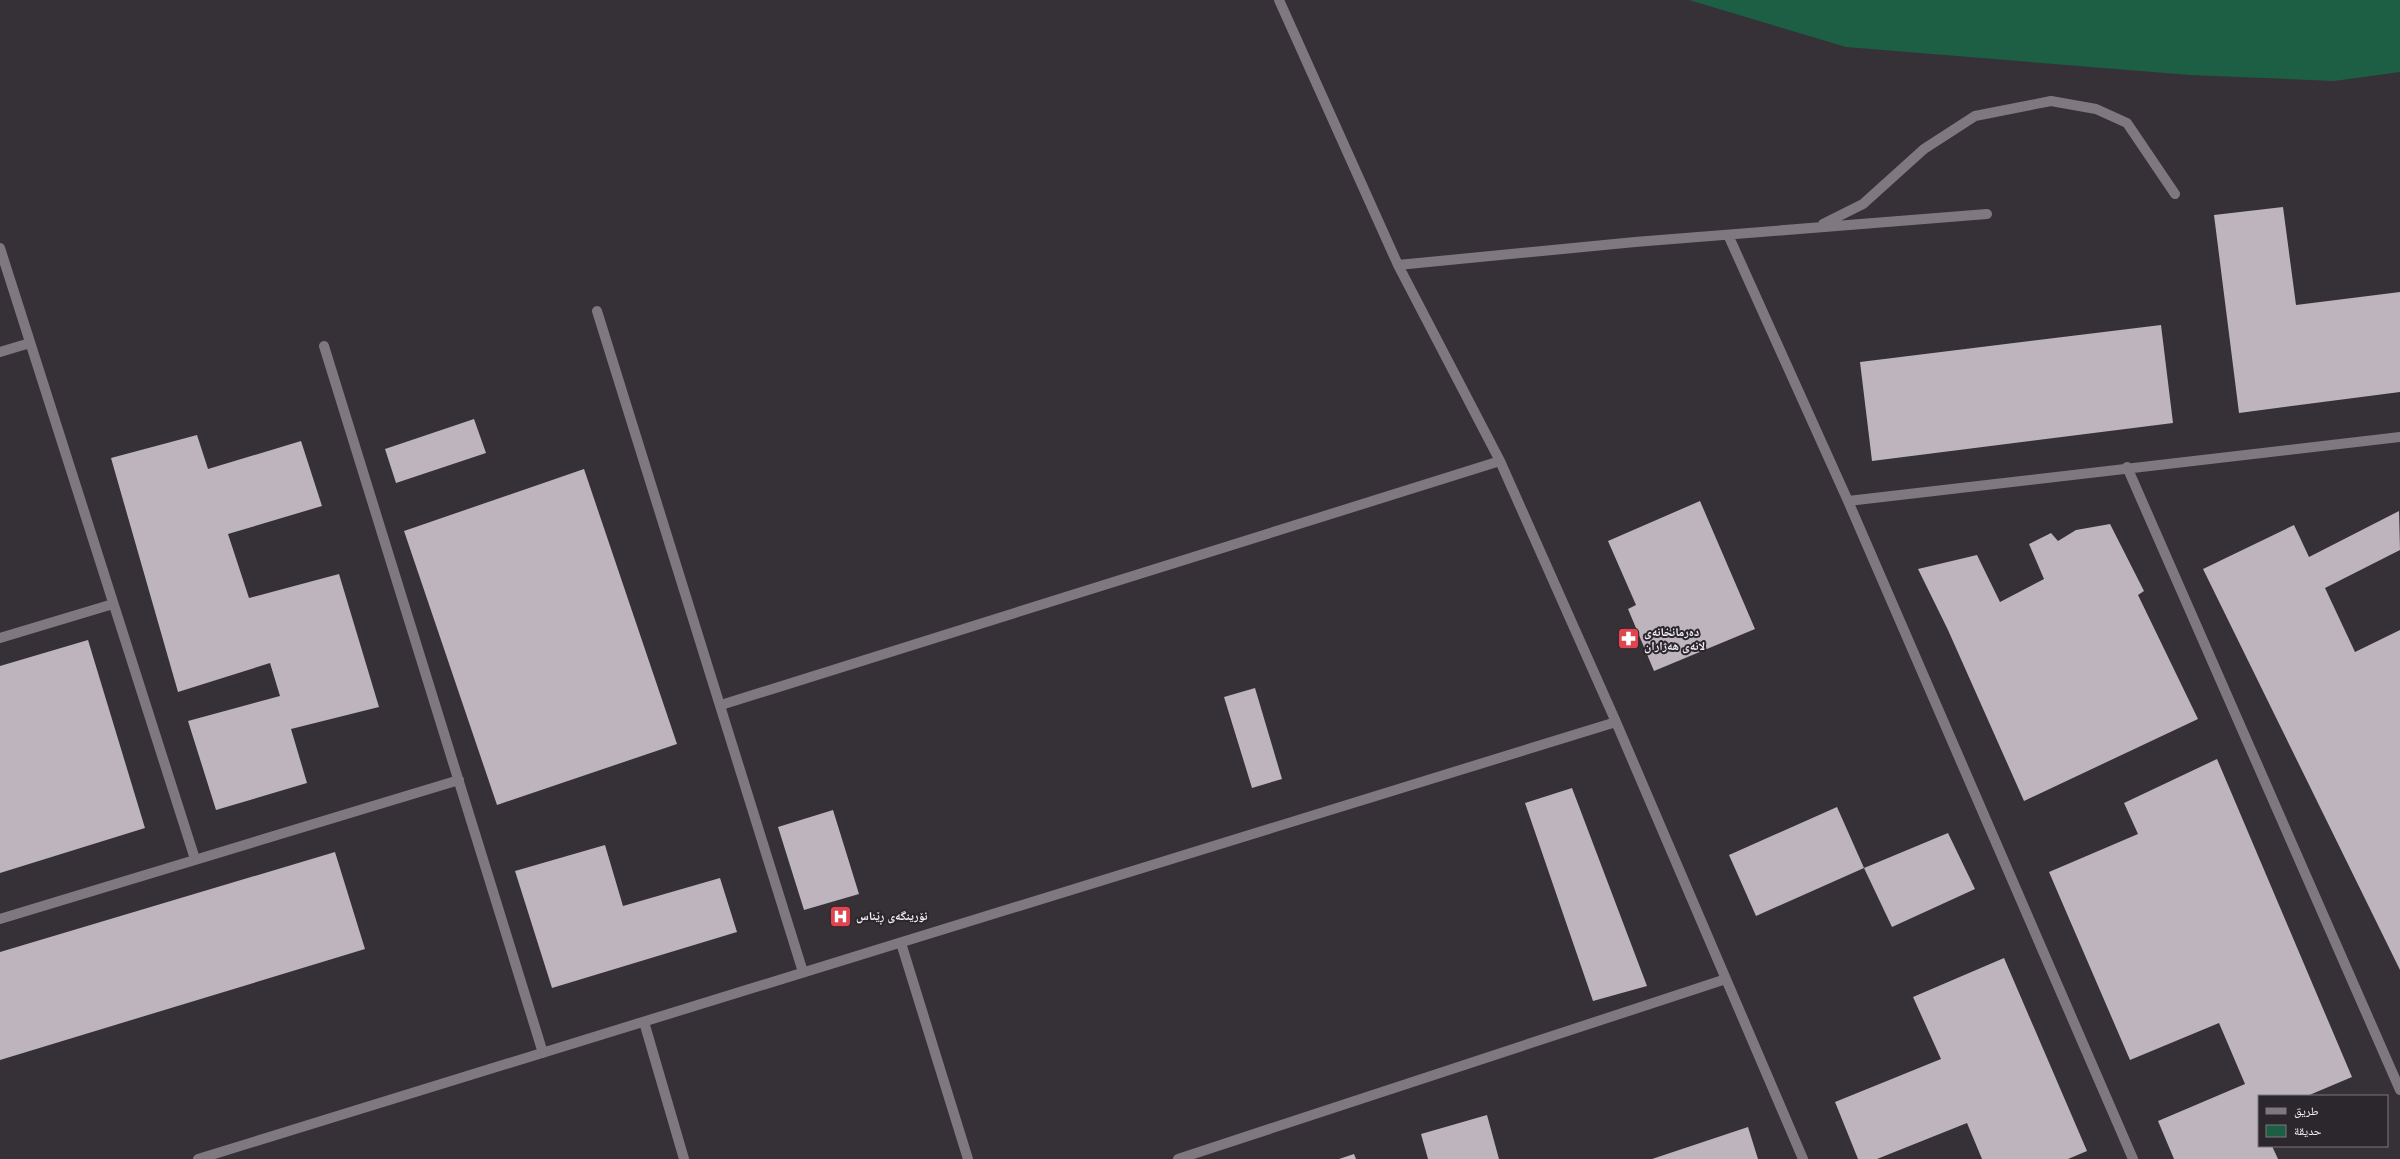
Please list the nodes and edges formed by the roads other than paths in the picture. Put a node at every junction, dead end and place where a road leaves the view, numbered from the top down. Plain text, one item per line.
1 (1279, 0) edge
2 (2175, 194) dead end
3 (1987, 214) dead end
4 (1818, 227) junction
5 (1729, 237) junction
6 (0, 248) edge
7 (1398, 265) junction
8 (597, 312) dead end
9 (30, 343) junction
10 (324, 346) dead end
11 (0, 352) edge
12 (2400, 437) edge
13 (1500, 461) junction
14 (2127, 467) junction
15 (1848, 501) junction
16 (113, 604) junction
17 (0, 638) edge
18 (721, 705) junction
19 (1616, 722) junction
20 (459, 780) junction
21 (194, 859) junction
22 (0, 919) edge
23 (901, 943) junction
24 (803, 972) junction
25 (1726, 979) junction
26 (644, 1022) junction
27 (543, 1053) junction
28 (2400, 1090) edge
29 (198, 1159) edge
30 (684, 1159) edge
31 (968, 1159) edge
32 (1178, 1159) edge
33 (1803, 1159) edge
34 (2133, 1159) edge

1 - 7 street
2 - 4 street
3 - 4 street
4 - 5 street
5 - 7 street
5 - 15 street
6 - 9 street
7 - 13 street
8 - 18 street
9 - 11 street
9 - 16 street
10 - 20 street
12 - 14 street
13 - 18 street
13 - 19 street
14 - 15 street
14 - 28 street
15 - 34 street
16 - 17 street
16 - 21 street
18 - 24 street
19 - 23 street
19 - 25 street
20 - 21 street
20 - 27 street
21 - 22 street
23 - 24 street
23 - 31 street
24 - 26 street
25 - 32 street
25 - 33 street
26 - 27 street
26 - 30 street
27 - 29 street

